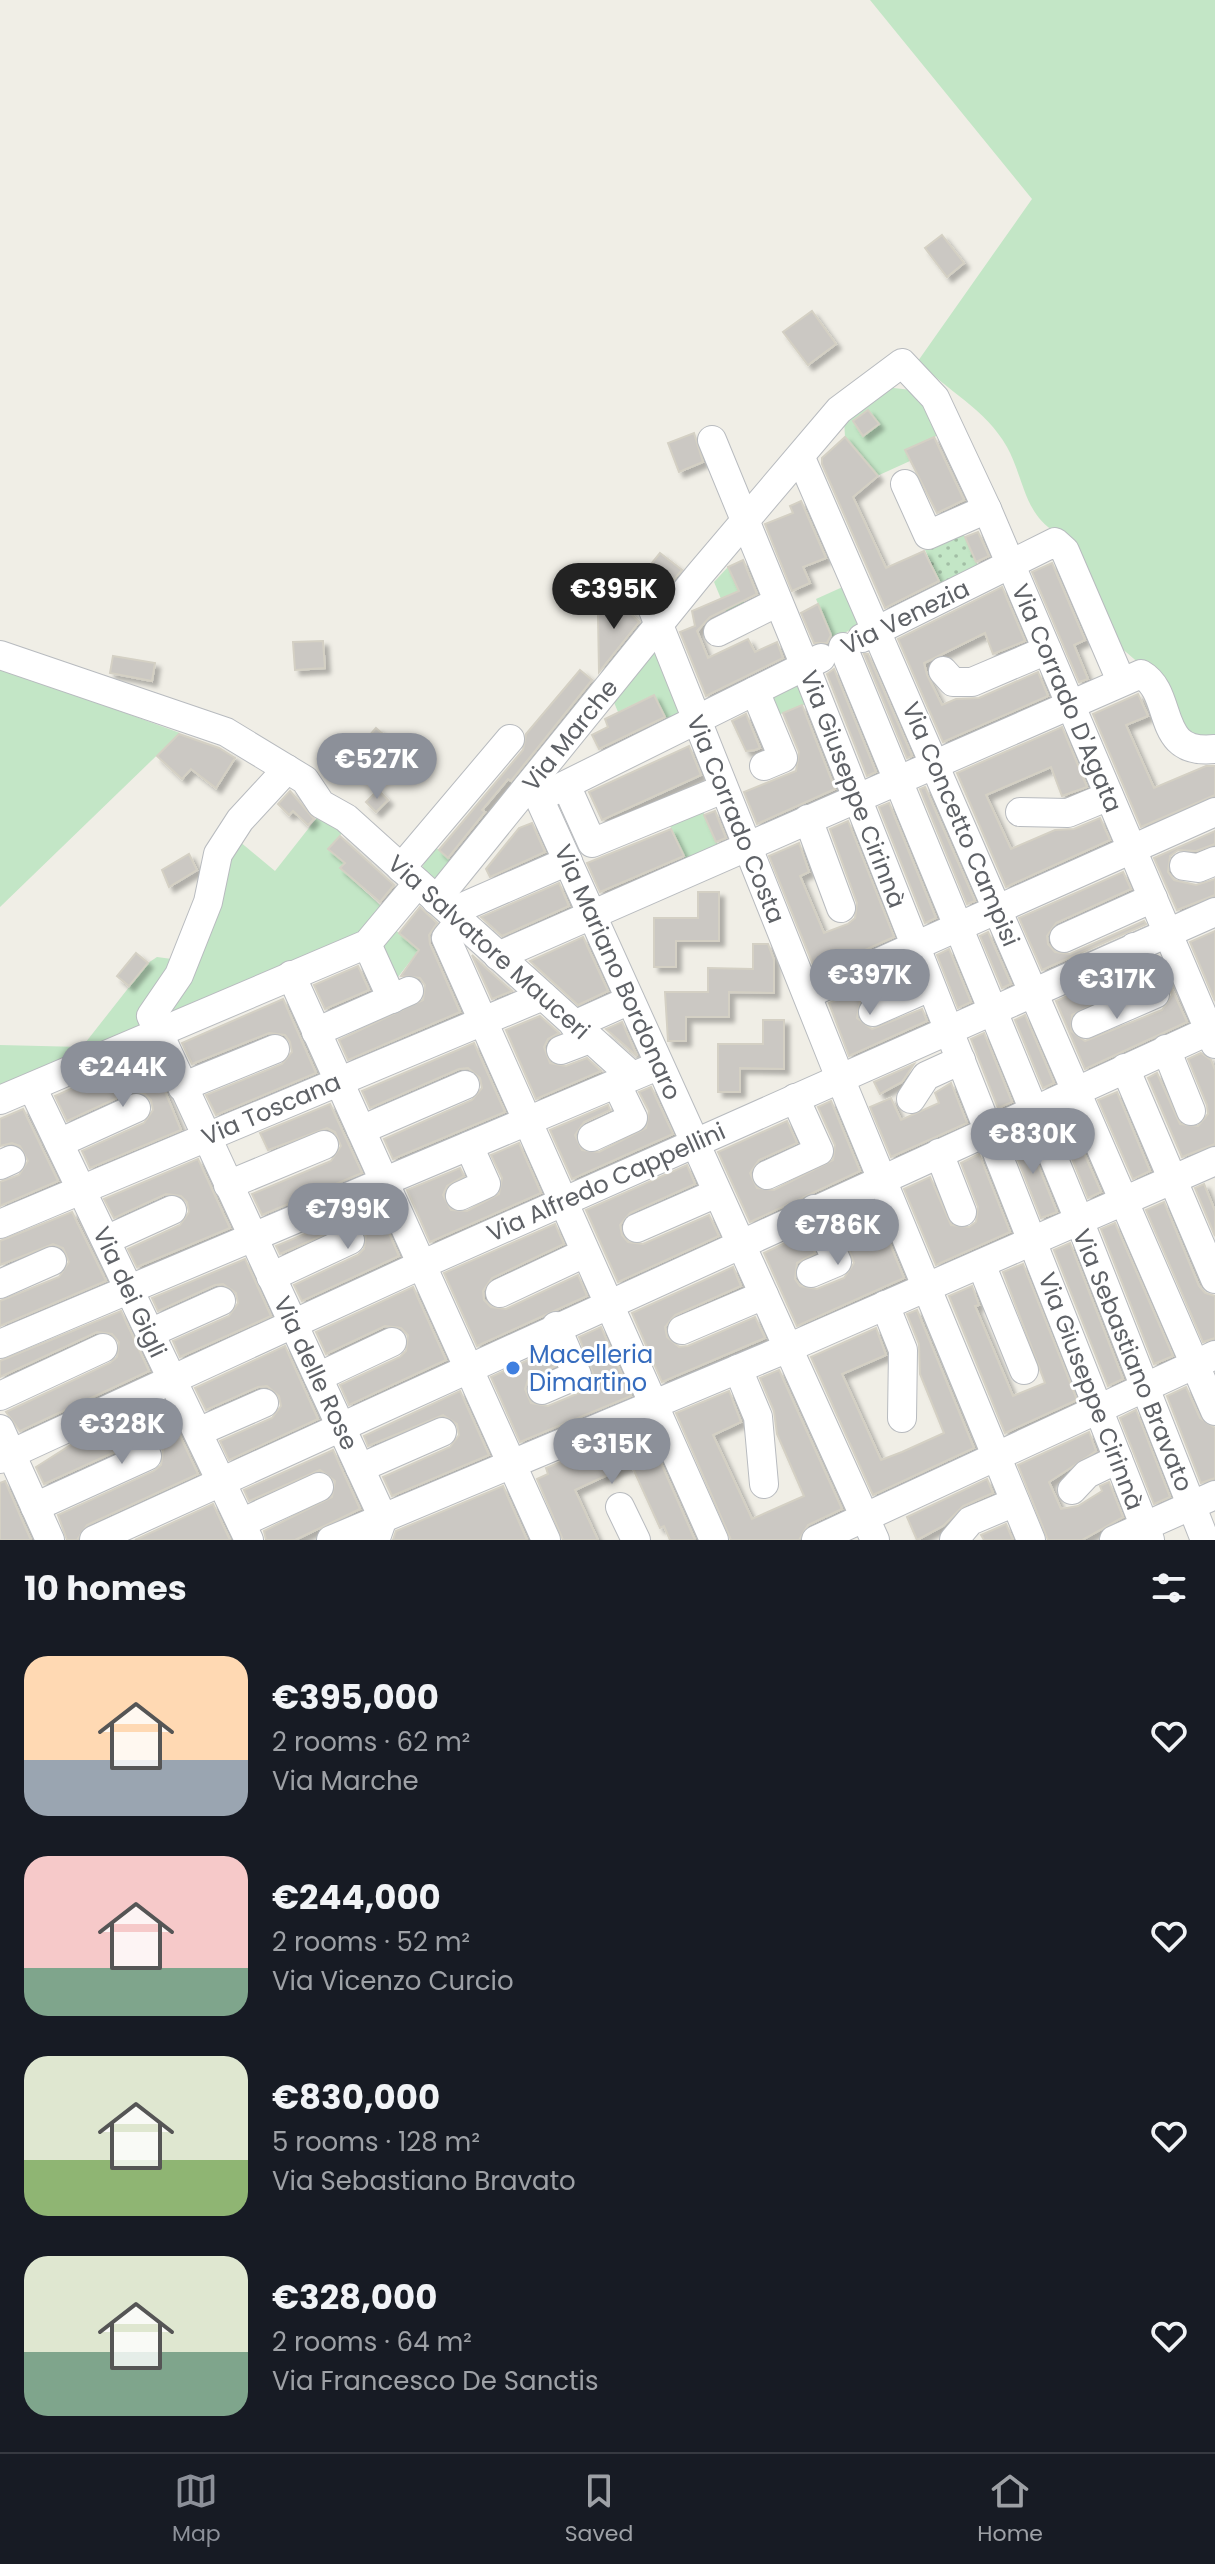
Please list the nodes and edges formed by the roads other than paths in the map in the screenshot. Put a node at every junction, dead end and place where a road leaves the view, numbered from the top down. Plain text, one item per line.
1 (902, 363) joint
2 (712, 440) dead end
3 (801, 458) junction
4 (905, 484) dead end
5 (987, 509) junction
6 (745, 523) junction
7 (1010, 565) junction
8 (643, 585) dead end
9 (778, 602) junction
10 (658, 628) junction
11 (878, 630) junction
12 (718, 632) dead end
13 (843, 647) junction
14 (1047, 650) junction
15 (0, 655) edge
16 (805, 666) junction
17 (943, 671) dead end
18 (1131, 678) junction
19 (755, 691) junction
20 (1069, 703) junction
21 (696, 720) junction
22 (510, 739) dead end
23 (1215, 749) edge
24 (935, 763) junction
25 (764, 766) dead end
26 (296, 775) junction
27 (897, 779) junction
28 (566, 785) junction
29 (723, 789) junction
30 (533, 793) junction
31 (1109, 796) junction
32 (857, 797) junction
33 (1020, 812) dead end
34 (1215, 812) edge
35 (808, 819) junction
36 (747, 846) junction
37 (1131, 848) junction
38 (568, 861) junction
39 (1215, 861) edge
40 (1184, 866) dead end
41 (433, 897) junction
42 (1153, 898) junction
43 (841, 908) dead end
44 (997, 910) junction
45 (1215, 912) edge
46 (592, 916) junction
47 (958, 927) junction
48 (1167, 933) junction
49 (1064, 938) dead end
50 (367, 944) junction
51 (915, 946) junction
52 (1134, 947) junction
53 (498, 956) junction
54 (291, 975) junction
55 (930, 987) junction
56 (1033, 992) junction
57 (808, 994) junction
58 (543, 996) junction
59 (630, 1000) junction
60 (992, 1010) junction
61 (873, 1012) dead end
62 (482, 1022) junction
63 (1086, 1024) dead end
64 (947, 1030) junction
65 (316, 1032) junction
66 (582, 1032) junction
67 (157, 1033) junction
68 (1213, 1034) edge
69 (275, 1049) dead end
70 (1166, 1049) junction
71 (561, 1050) dead end
72 (961, 1060) junction
73 (659, 1065) junction
74 (1125, 1068) junction
75 (840, 1078) junction
76 (338, 1080) junction
77 (624, 1080) junction
78 (465, 1085) dead end
79 (32, 1087) junction
80 (182, 1087) junction
81 (1076, 1091) junction
82 (795, 1098) junction
83 (911, 1099) dead end
84 (0, 1100) edge
85 (136, 1108) dead end
86 (1031, 1111) junction
87 (1191, 1111) dead end
88 (526, 1121) junction
89 (361, 1130) junction
90 (989, 1130) junction
91 (205, 1136) junction
92 (592, 1137) dead end
93 (59, 1143) junction
94 (694, 1143) junction
95 (324, 1145) dead end
96 (469, 1146) junction
97 (939, 1153) junction
98 (1212, 1169) edge
99 (767, 1175) dead end
100 (882, 1178) junction
101 (1173, 1178) junction
102 (384, 1182) junction
103 (228, 1185) junction
104 (81, 1189) junction
105 (717, 1193) junction
106 (460, 1196) dead end
107 (1124, 1200) junction
108 (563, 1202) junction
109 (814, 1209) junction
110 (172, 1210) dead end
111 (962, 1212) dead end
112 (1079, 1220) junction
113 (0, 1224) edge
114 (637, 1228) dead end
115 (251, 1235) junction
116 (106, 1240) junction
117 (350, 1240) dead end
118 (1032, 1241) junction
119 (740, 1243) junction
120 (585, 1253) junction
121 (52, 1261) dead end
122 (981, 1264) junction
123 (421, 1265) junction
124 (811, 1273) dead end
125 (271, 1277) junction
126 (1215, 1279) edge
127 (0, 1284) edge
128 (128, 1287) junction
129 (928, 1287) junction
130 (500, 1293) dead end
131 (764, 1295) junction
132 (221, 1301) dead end
133 (607, 1303) junction
134 (885, 1305) junction
135 (293, 1323) junction
136 (556, 1326) junction
137 (682, 1330) dead end
138 (150, 1333) junction
139 (392, 1342) dead end
140 (0, 1344) edge
141 (103, 1348) dead end
142 (788, 1348) junction
143 (1205, 1359) edge
144 (468, 1367) junction
145 (738, 1369) junction
146 (1024, 1370) dead end
147 (318, 1377) junction
148 (172, 1379) junction
149 (1145, 1388) junction
150 (542, 1390) dead end
151 (0, 1396) edge
152 (264, 1403) dead end
153 (652, 1403) junction
154 (1098, 1410) junction
155 (1215, 1411) edge
156 (902, 1418) dead end
157 (340, 1426) junction
158 (198, 1432) junction
159 (442, 1432) dead end
160 (4, 1447) edge
161 (147, 1456) dead end
162 (996, 1456) junction
163 (1118, 1459) junction
164 (511, 1463) junction
165 (360, 1468) junction
166 (222, 1482) junction
167 (764, 1484) dead end
168 (319, 1487) dead end
169 (1072, 1490) dead end
170 (1203, 1500) edge
171 (1015, 1502) junction
172 (35, 1507) junction
173 (620, 1507) dead end
174 (870, 1528) edge
175 (379, 1529) edge
176 (245, 1532) edge
177 (1147, 1533) edge
178 (50, 1540) edge
179 (94, 1540) edge
180 (331, 1540) edge
181 (546, 1540) edge
182 (636, 1540) edge
183 (714, 1540) edge
184 (816, 1540) edge
185 (954, 1540) edge
186 (1031, 1540) edge
187 (1114, 1540) edge
188 (1205, 1540) edge

1 - 3 street, Via Marche
1 - 5 street, Via Corrado D'Agata
2 - 6 street, Via Giuseppe Cirinnà
3 - 6 street, Via Marche
3 - 11 street, Via Concetto Campisi
4 - 5 street
5 - 7 street, Via Corrado D'Agata
6 - 9 street, Via Giuseppe Cirinnà
6 - 10 street, Via Marche
7 - 11 street, Via Venezia
7 - 14 street, Via Corrado D'Agata
7 - 18 street, Via Venezia
8 - 10 street, Via Corrado Costa
9 - 12 street
9 - 16 street, Via Giuseppe Cirinnà
10 - 21 street, Via Corrado Costa
10 - 30 street, Via Marche
11 - 13 street, Via Venezia
11 - 24 street, Via Concetto Campisi
13 - 16 street, Via Venezia
13 - 27 street, Via Sebastiano Bravato
14 - 17 street
14 - 20 street, Via Corrado D'Agata
15 - 26 street
16 - 19 street, Via Venezia
16 - 32 street, Via Giuseppe Cirinnà
18 - 20 street
18 - 23 street
19 - 21 street, Via Venezia
19 - 25 street
20 - 24 street
20 - 31 street, Via Corrado D'Agata
21 - 28 street, Via Venezia
21 - 29 street, Via Corrado Costa
22 - 41 street
24 - 27 street
24 - 44 street, Via Concetto Campisi
26 - 41 street, Via Salvatore Mauceri
26 - 67 street
27 - 32 street
27 - 47 street, Via Sebastiano Bravato
28 - 29 street
28 - 30 street, Via Venezia
29 - 36 street, Via Corrado Costa
30 - 38 street, Via Mariano Bordonaro
30 - 41 street, Via Marche
31 - 33 street
31 - 37 street, Via Corrado D'Agata
32 - 35 street
32 - 51 street, Via Giuseppe Cirinnà
34 - 37 street
35 - 36 street
35 - 43 street
36 - 46 street
36 - 57 street, Via Corrado Costa
37 - 42 street, Via Corrado D'Agata
37 - 44 street
38 - 41 street
38 - 46 street, Via Mariano Bordonaro
39 - 40 street
41 - 50 street
41 - 53 street, Via Salvatore Mauceri
41 - 62 street
42 - 48 street, Via Corrado D'Agata
42 - 49 street
44 - 47 street
44 - 56 street, Via Concetto Campisi
45 - 48 street, Via Alfredo Cappellini
46 - 53 street
46 - 59 street, Via Mariano Bordonaro
47 - 51 street
47 - 60 street, Via Sebastiano Bravato
48 - 52 street, Via Alfredo Cappellini
48 - 68 street, Via Corrado D'Agata
50 - 54 street
50 - 65 street
51 - 55 street, Via Giuseppe Cirinnà
51 - 57 street
52 - 56 street, Via Alfredo Cappellini
52 - 63 street
53 - 58 street, Via Salvatore Mauceri
54 - 65 street
54 - 67 street
55 - 61 street
55 - 64 street, Via Giuseppe Cirinnà
56 - 60 street, Via Alfredo Cappellini
56 - 81 street, Via Concetto Campisi
57 - 75 street, Via Corrado Costa
58 - 62 street, Via Toscana
58 - 66 street, Via Salvatore Mauceri
59 - 66 street
59 - 73 street, Via Mariano Bordonaro
60 - 64 street, Via Alfredo Cappellini
60 - 86 street, Via Sebastiano Bravato
62 - 76 street, Via Toscana
62 - 88 street
64 - 72 street, Via Giuseppe Cirinnà
64 - 75 street, Via Alfredo Cappellini
65 - 76 street
66 - 71 street
66 - 77 street, Via Salvatore Mauceri
67 - 79 street
67 - 80 street, Via delle Rose
68 - 70 street
69 - 80 street
70 - 74 street
70 - 87 street
72 - 83 street
72 - 90 street, Via Giuseppe Cirinnà
73 - 77 street
73 - 94 street, Via Mariano Bordonaro
74 - 81 street
74 - 101 street
75 - 82 street, Via Alfredo Cappellini
75 - 100 street, Via Corrado Costa
76 - 89 street
76 - 91 street, Via Toscana
77 - 88 street
77 - 92 street
78 - 89 street
79 - 84 street
79 - 93 street, Via dei Gigli
80 - 91 street, Via delle Rose
81 - 86 street
81 - 107 street, Via Concetto Campisi
82 - 94 street, Via Alfredo Cappellini
82 - 99 street
85 - 93 street
86 - 90 street
86 - 112 street, Via Sebastiano Bravato
88 - 96 street
88 - 108 street
89 - 102 street
90 - 97 street
90 - 118 street, Via Giuseppe Cirinnà
91 - 103 street, Via delle Rose
91 - 104 street, Via Toscana
93 - 104 street, Via dei Gigli
94 - 105 street, Via Mariano Bordonaro
94 - 108 street, Via Alfredo Cappellini
95 - 103 street
96 - 102 street
96 - 106 street
97 - 100 street
97 - 111 street
98 - 101 street
100 - 109 street
100 - 129 street, Via Corrado Costa
101 - 107 street
101 - 126 street
102 - 115 street
102 - 123 street
103 - 115 street, Via delle Rose
104 - 113 street, Via Toscana
104 - 116 street, Via dei Gigli
105 - 114 street
105 - 119 street, Via Mariano Bordonaro
107 - 112 street
107 - 143 street, Via Concetto Campisi
108 - 120 street
108 - 123 street, Via Alfredo Cappellini
109 - 119 street
109 - 124 street
110 - 116 street
112 - 118 street
112 - 149 street, Via Sebastiano Bravato
115 - 125 street, Via delle Rose
115 - 128 street
116 - 128 street, Via dei Gigli
117 - 125 street
118 - 122 street
118 - 154 street, Via Giuseppe Cirinnà
119 - 131 street, Via Mariano Bordonaro
119 - 133 street
120 - 130 street
120 - 133 street
121 - 127 street
122 - 129 street
122 - 146 street
123 - 135 street, Via Alfredo Cappellini
123 - 144 street
125 - 135 street, Via delle Rose
128 - 138 street, Via dei Gigli
128 - 140 street
129 - 134 street
129 - 162 street, Via Corrado Costa
131 - 137 street
131 - 142 street, Via Mariano Bordonaro
132 - 138 street
133 - 136 street
133 - 153 street
134 - 142 street
134 - 156 street
135 - 147 street, Via delle Rose
135 - 148 street, Via Alfredo Cappellini
136 - 144 street
136 - 150 street
138 - 148 street, Via dei Gigli
139 - 147 street
141 - 151 street
142 - 145 street
142 - 174 street, Via Mariano Bordonaro
143 - 149 street
143 - 155 street, Via Concetto Campisi
144 - 157 street
144 - 164 street
145 - 153 street
145 - 167 street
147 - 157 street, Via delle Rose
148 - 158 street, Via dei Gigli
148 - 160 street, Via Alfredo Cappellini
149 - 154 street
149 - 170 street, Via Sebastiano Bravato
152 - 158 street
153 - 164 street
153 - 183 street
154 - 162 street
154 - 163 street, Via Giuseppe Cirinnà
157 - 165 street, Via delle Rose
157 - 166 street
158 - 166 street, Via dei Gigli
159 - 165 street
160 - 172 street
161 - 172 street
162 - 171 street, Via Corrado Costa
162 - 174 street
163 - 169 street
163 - 177 street, Via Giuseppe Cirinnà
164 - 175 street
164 - 181 street
165 - 175 street, Via delle Rose
166 - 176 street, Via dei Gigli
166 - 179 street
168 - 176 street
170 - 177 street
170 - 188 street, Via Sebastiano Bravato
171 - 185 street
171 - 186 street, Via Corrado Costa
172 - 178 street
173 - 182 street
174 - 184 street
175 - 180 street
177 - 187 street

